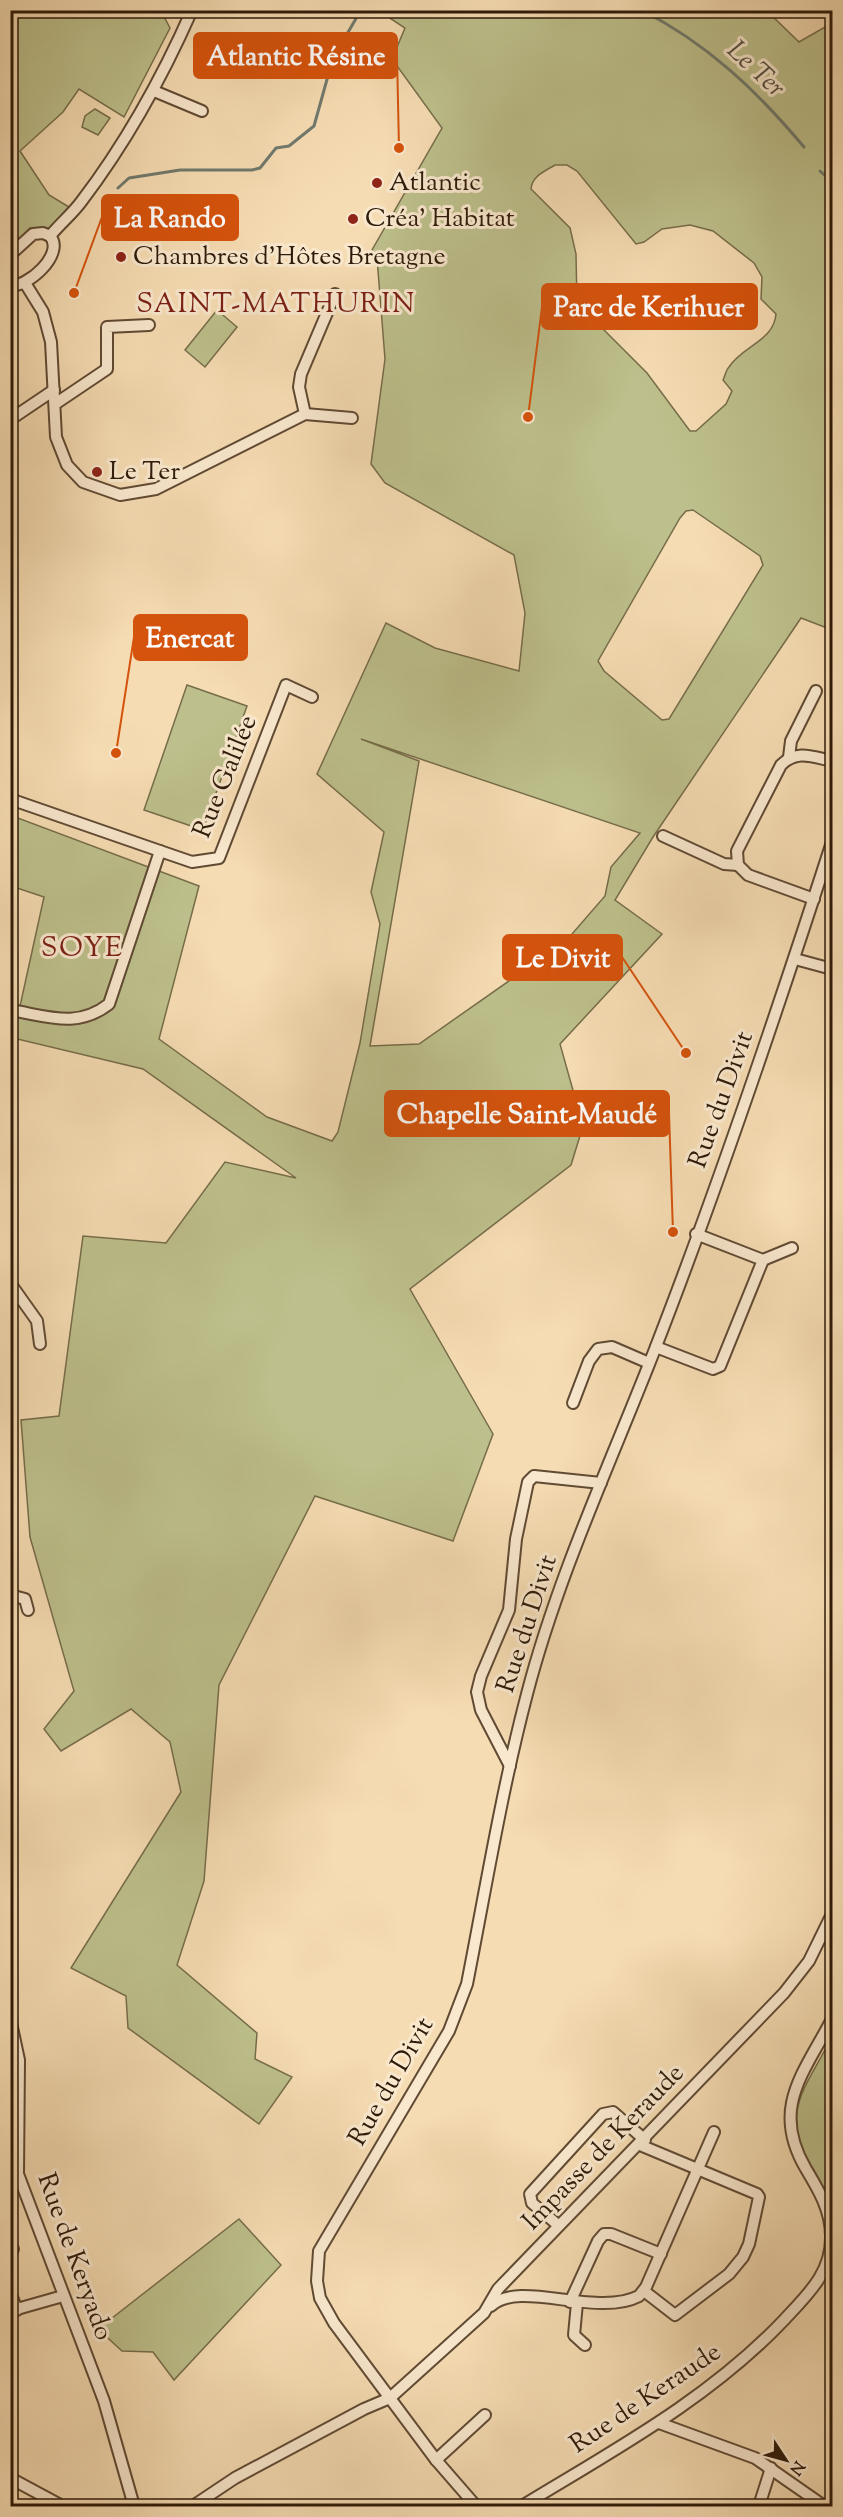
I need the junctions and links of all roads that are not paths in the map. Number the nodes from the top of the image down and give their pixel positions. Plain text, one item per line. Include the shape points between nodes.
1 (189, 12) edge
2 (154, 92) junction
3 (201, 111) dead end
4 (50, 236) junction
5 (10, 255) edge
6 (25, 283) junction
7 (10, 285) edge
8 (334, 294) dead end
9 (149, 325) dead end
10 (54, 390) junction
11 (55, 404) junction
12 (305, 414) junction
13 (352, 418) dead end
14 (11, 419) edge
15 (816, 691) dead end
16 (312, 698) dead end
17 (789, 757) junction
18 (832, 761) edge
19 (10, 799) edge
20 (663, 836) dead end
21 (832, 842) edge
22 (160, 851) junction
23 (738, 865) junction
24 (814, 898) junction
25 (795, 959) junction
26 (832, 969) edge
27 (10, 1010) edge
28 (696, 1234) junction
29 (792, 1248) dead end
30 (763, 1260) junction
31 (10, 1282) edge
32 (39, 1344) dead end
33 (656, 1347) junction
34 (649, 1363) junction
35 (573, 1403) dead end
36 (601, 1483) junction
37 (10, 1595) edge
38 (28, 1610) dead end
39 (510, 1766) junction
40 (832, 1914) edge
41 (10, 2018) edge
42 (832, 2019) edge
43 (714, 2132) dead end
44 (643, 2142) junction
45 (699, 2169) junction
46 (558, 2225) junction
47 (661, 2254) junction
48 (644, 2291) junction
49 (10, 2292) edge
50 (63, 2296) junction
51 (574, 2302) junction
52 (14, 2311) edge
53 (484, 2313) junction
54 (585, 2345) dead end
55 (390, 2398) junction
56 (485, 2415) dead end
57 (659, 2423) junction
58 (436, 2460) junction
59 (771, 2468) junction
60 (10, 2478) edge
61 (62, 2506) edge
62 (134, 2506) edge
63 (193, 2506) edge
64 (476, 2506) edge
65 (522, 2506) edge
66 (759, 2506) edge
67 (824, 2506) edge

1 - 2 street
2 - 3 street
2 - 4 street via 80,203
4 - 5 street via 33,234
4 - 6 street via 55,244 54,255
6 - 7 street
6 - 10 street via 43,312 51,342
8 - 12 street via 302,374 299,387
9 - 11 street via 107,327 107,369
10 - 11 street
10 - 14 street
11 - 12 street via 56,437 67,465 83,482 120,495 156,489
12 - 13 street
15 - 17 street via 791,741
16 - 22 street, Rue Galilée via 286,685 219,858 192,862
17 - 18 street via 802,754
17 - 23 street via 781,765 737,851
19 - 22 street, Rue Galilée
20 - 23 street via 724,864
21 - 24 street, Rue du Divit
22 - 27 street, Rue Galilée via 109,1004 78,1021
23 - 24 street via 748,874
24 - 25 street, Rue du Divit
25 - 26 street
25 - 28 street, Rue du Divit via 754,1082
28 - 30 street
28 - 33 street, Rue du Divit
29 - 30 street
30 - 33 street via 720,1366 710,1368
31 - 32 street via 37,1321
33 - 34 street, Rue du Divit
34 - 35 street via 612,1347 598,1348
34 - 36 street, Rue du Divit
36 - 39 street, Rue du Divit via 543,1642
36 - 39 street via 534,1476 528,1482 516,1539 509,1610 477,1692 481,1710
37 - 38 street via 25,1599
39 - 55 street, Rue du Divit via 467,1983 458,2008 319,2251 316,2271 320,2298 350,2348
40 - 44 street, Impasse de Keraude via 809,1961 784,1992
41 - 50 street, Rue de Keryado via 19,2060 18,2174
42 - 57 street, Rue de Keraude via 795,2091 789,2126 794,2149 822,2195 829,2219 829,2256 821,2277 724,2378
43 - 45 street
44 - 45 street
44 - 46 street, Impasse de Keraude
44 - 46 street via 613,2112 603,2114 530,2194 532,2203
45 - 47 street
45 - 48 street via 758,2194 758,2210 747,2251 729,2274 678,2314 670,2313
46 - 53 street, Impasse de Keraude via 498,2289
47 - 48 street
47 - 51 street via 604,2234
48 - 51 street via 631,2299
49 - 52 street
50 - 52 street
50 - 62 street, Rue de Keryado via 104,2401
51 - 53 street via 511,2296 496,2301
51 - 54 street via 574,2335
53 - 55 street, Impasse de Keraude
55 - 58 street, Rue du Divit
55 - 63 street, Impasse de Keraude via 235,2478
56 - 58 street
57 - 59 street via 755,2458
57 - 65 street, Rue de Keraude
58 - 64 street, Rue du Divit
59 - 66 street
59 - 67 street
60 - 61 street

